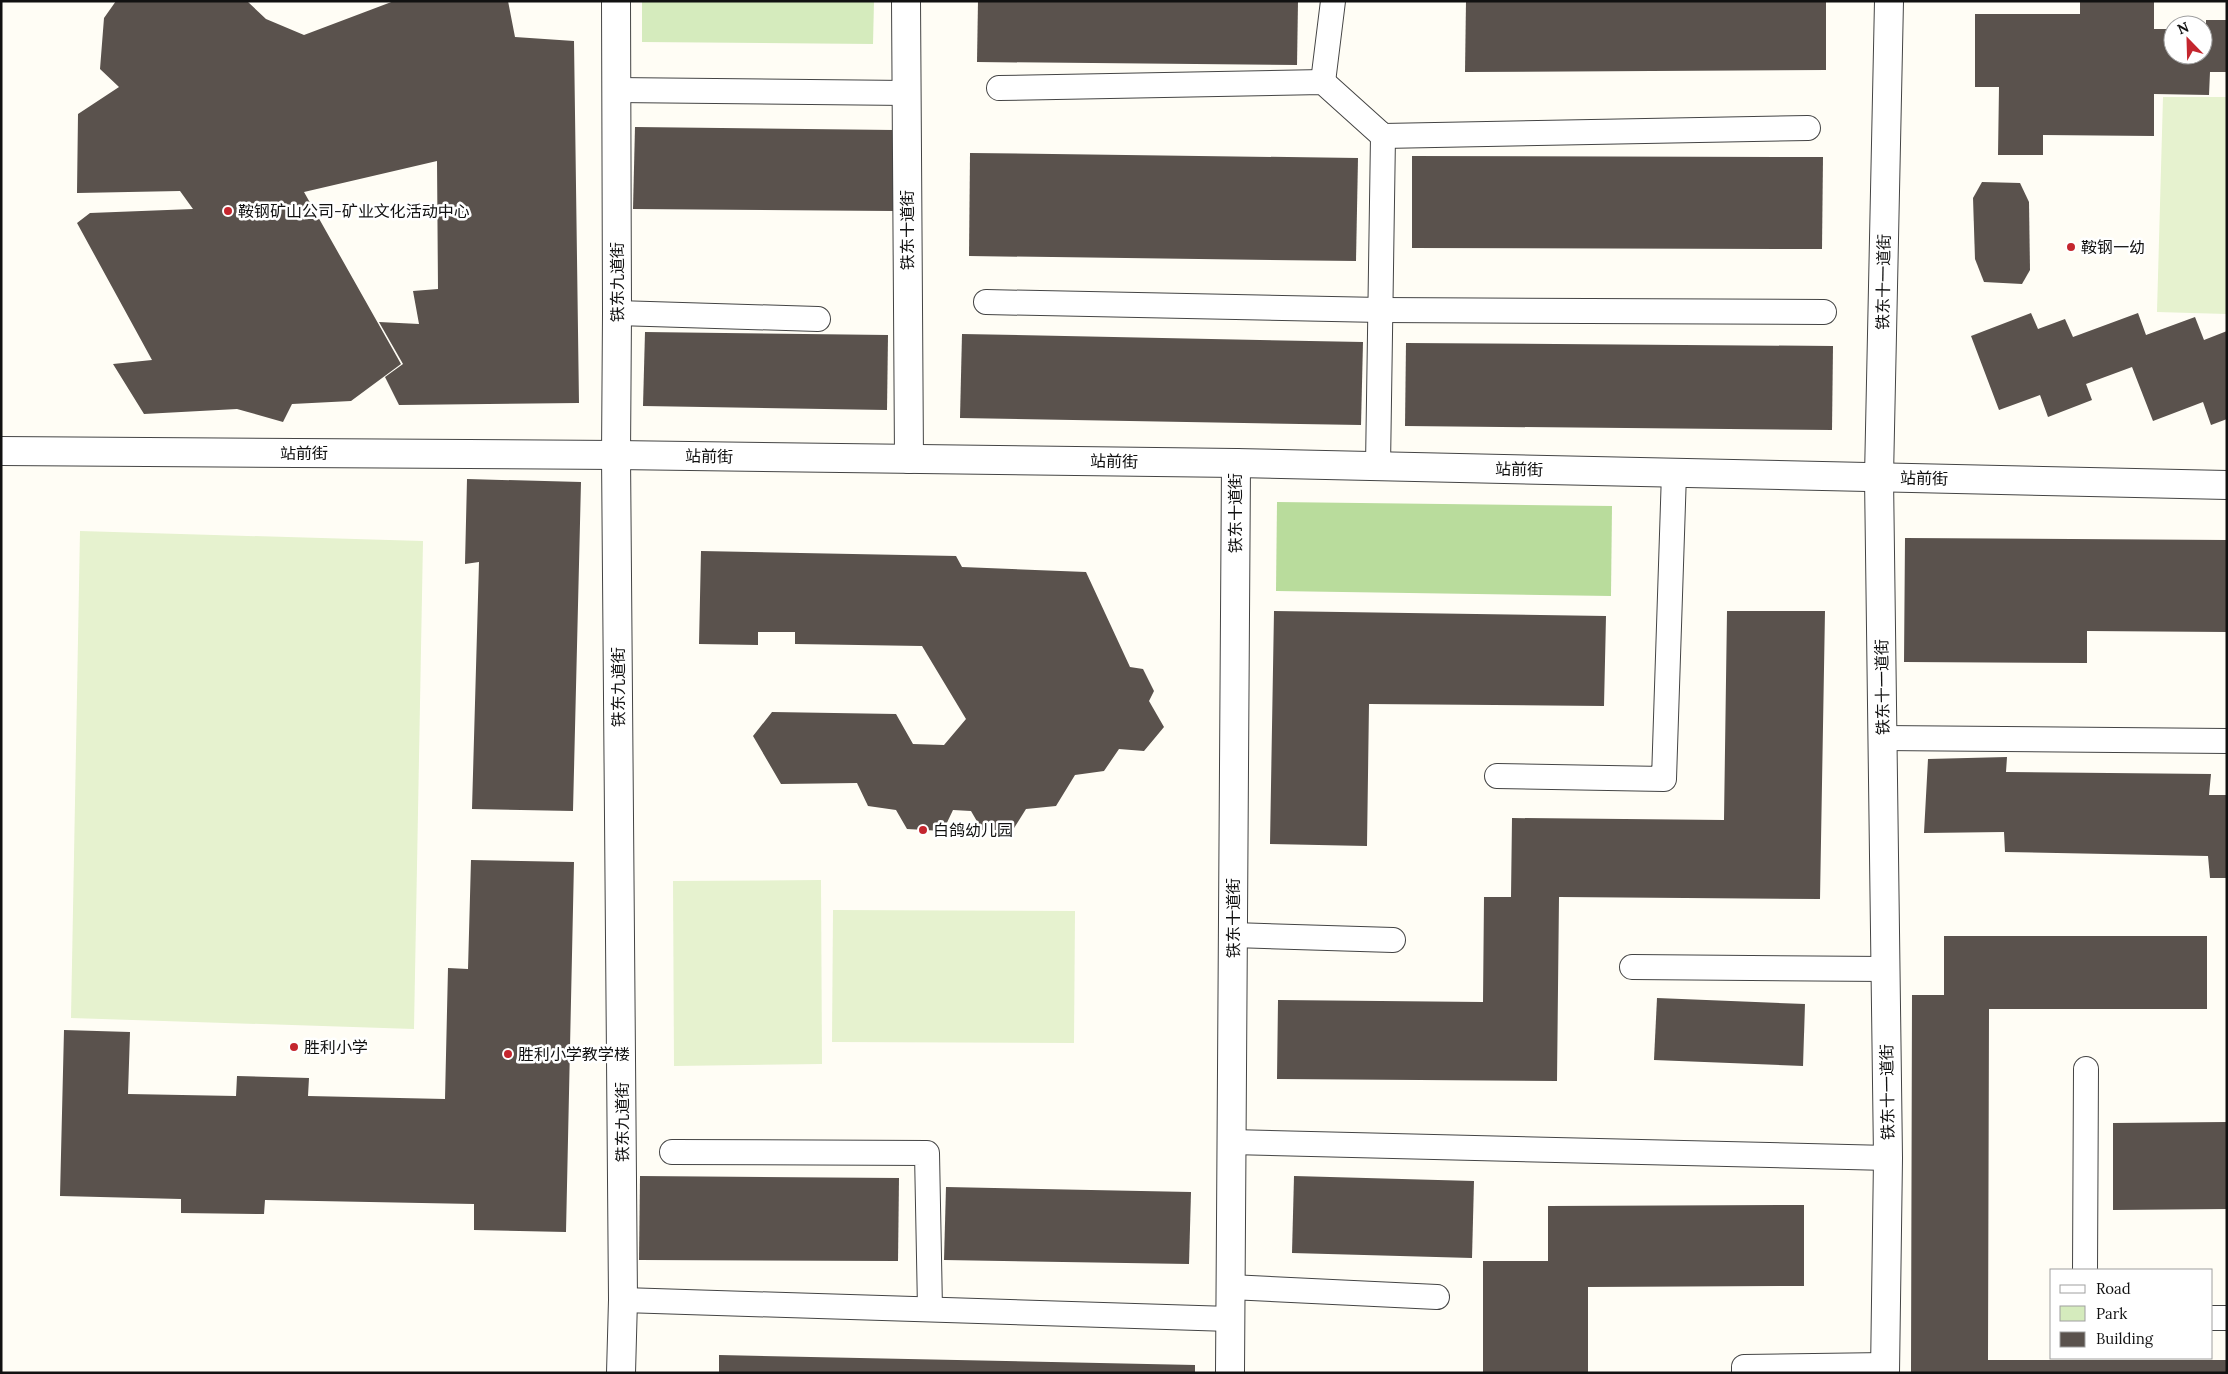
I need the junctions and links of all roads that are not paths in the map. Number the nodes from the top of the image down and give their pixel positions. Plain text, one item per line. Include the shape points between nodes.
1 (616, 1) edge
2 (906, 1) edge
3 (1333, 1) edge
4 (1889, 1) edge
5 (1324, 82) junction
6 (999, 88) dead end
7 (616, 90) junction
8 (907, 93) junction
9 (1808, 128) dead end
10 (1383, 136) junction
11 (986, 302) dead end
12 (1381, 310) junction
13 (618, 312) junction
14 (1824, 312) dead end
15 (818, 319) dead end
16 (1, 451) edge
17 (616, 455) junction
18 (908, 458) junction
19 (1236, 463) junction
20 (1378, 466) junction
21 (1674, 473) junction
22 (1879, 477) junction
23 (2227, 485) edge
24 (1882, 738) junction
25 (2227, 741) edge
26 (1497, 776) dead end
27 (1233, 935) junction
28 (1393, 940) dead end
29 (1632, 967) dead end
30 (1886, 969) junction
31 (2086, 1069) dead end
32 (1231, 1142) junction
33 (672, 1152) dead end
34 (1888, 1158) junction
35 (2085, 1269) edge
36 (1230, 1286) junction
37 (1437, 1297) dead end
38 (623, 1300) junction
39 (930, 1309) junction
40 (2213, 1318) edge
41 (2227, 1318) edge
42 (1230, 1319) junction
43 (1885, 1369) edge
44 (620, 1373) edge
45 (1230, 1373) edge
46 (1744, 1373) edge

1 - 7 street, 铁东九道街
2 - 8 street, 铁东十道街
3 - 5 lane
4 - 22 street, 铁东十一道街
5 - 6 lane
5 - 10 lane
7 - 8 lane
7 - 13 street, 铁东九道街
8 - 18 street, 铁东十道街
9 - 10 lane
10 - 12 lane
11 - 12 lane
12 - 14 lane
12 - 20 lane
13 - 15 lane
13 - 17 street, 铁东九道街
16 - 17 street, 站前街
17 - 18 street, 站前街
17 - 38 street, 铁东九道街
18 - 19 street, 站前街
19 - 20 street, 站前街
19 - 27 street, 铁东十道街
20 - 21 street, 站前街
21 - 22 street, 站前街
21 - 26 lane via 1664,779
22 - 23 street, 站前街
22 - 24 street, 铁东十一道街
24 - 25 lane
24 - 30 street, 铁东十一道街
27 - 28 lane
27 - 32 street, 铁东十道街
29 - 30 lane
30 - 34 street, 铁东十一道街
31 - 35 lane
32 - 34 lane
32 - 36 street, 铁东十道街
33 - 39 lane via 927,1153
34 - 43 street, 铁东十一道街
36 - 37 lane
36 - 42 street, 铁东十道街
38 - 39 lane
38 - 44 street, 铁东九道街
39 - 42 lane
40 - 41 lane
42 - 45 street, 铁东十道街
43 - 46 lane via 1744,1367

